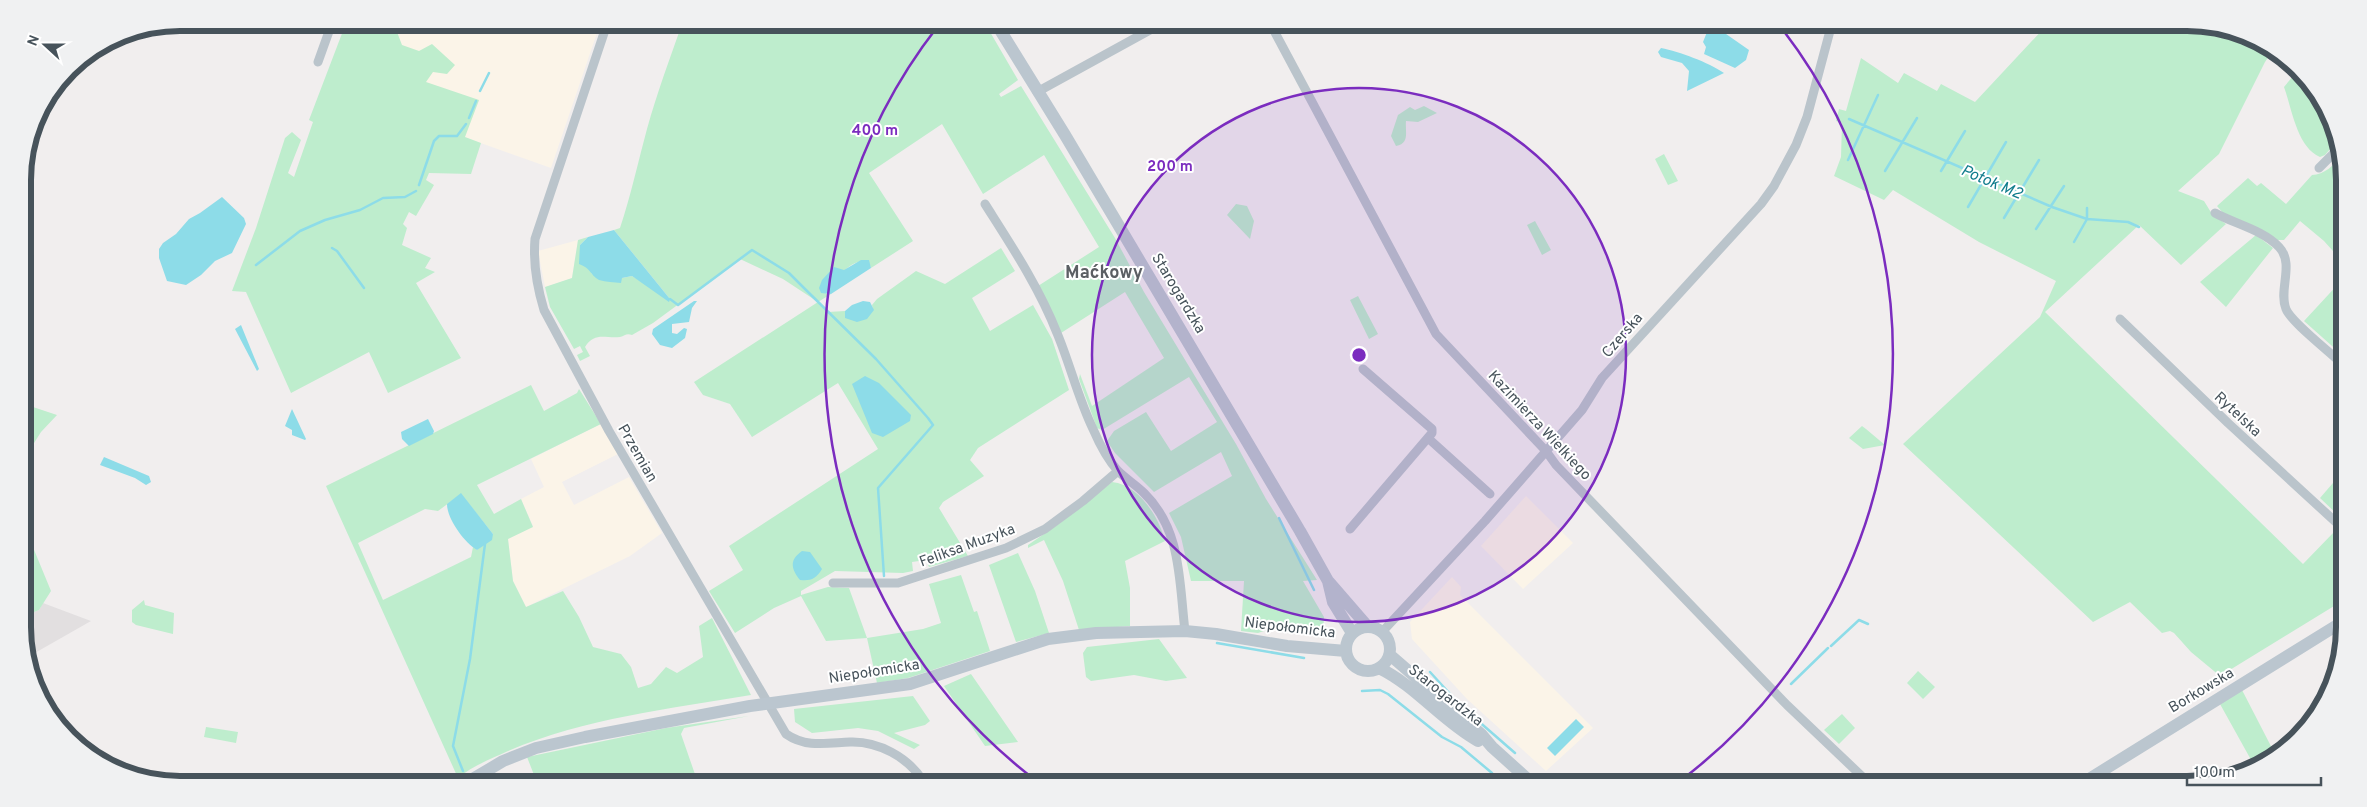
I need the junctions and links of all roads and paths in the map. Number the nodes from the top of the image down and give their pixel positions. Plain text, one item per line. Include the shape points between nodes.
1 (1275, 31) edge
2 (1830, 31) edge
3 (329, 32) edge
4 (604, 32) edge
5 (1001, 32) edge
6 (1147, 32) edge
7 (318, 62) dead end
8 (1037, 92) junction
9 (2333, 154) edge
10 (2319, 168) dead end
11 (985, 204) dead end
12 (2215, 213) dead end
13 (2120, 319) dead end
14 (2336, 358) edge
15 (1363, 369) dead end
16 (1429, 439) junction
17 (1546, 451) junction
18 (1118, 471) junction
19 (1490, 489) dead end
20 (2336, 522) edge
21 (1350, 529) dead end
22 (1328, 581) junction
23 (833, 583) dead end
24 (2336, 626) edge
25 (1368, 627) junction
26 (1184, 631) junction
27 (1382, 632) junction
28 (1352, 633) junction
29 (1346, 650) junction
30 (1390, 656) junction
31 (1379, 668) junction
32 (767, 703) junction
33 (1492, 747) junction
34 (1524, 775) edge
35 (1861, 775) edge
36 (2095, 775) edge
37 (478, 776) edge
38 (918, 776) edge

1 - 17 street, Kazimierza Wielkiego via 1436,334
2 - 17 street, Czerska via 1807,117 1774,186 1602,378 1582,410
3 - 7 street
4 - 32 street, Przemian via 535,239 538,288 544,310 567,355
5 - 8 main road, Starogardzka
6 - 8 street
8 - 22 main road, Starogardzka via 1195,352
9 - 10 street
11 - 18 street via 1019,256 1057,331 1092,427
12 - 14 street via 2261,234 2279,247 2286,268 2282,300 2287,312
13 - 20 street, Rytelska
15 - 16 street via 1374,373 1432,430
16 - 19 street
16 - 21 street
17 - 27 street, Czerska
17 - 35 street, Kazimierza Wielkiego via 1750,668
18 - 23 street, Feliksa Muzyka via 1045,529 1006,548 898,583
18 - 26 street via 1145,493 1175,544
22 - 25 main road, Starogardzka
22 - 28 main road, Starogardzka via 1333,602
24 - 36 main road, Borkowska
25 - 27 main road
25 - 28 main road
26 - 29 main road, Niepołomicka via 1287,646
26 - 32 main road, Niepołomicka via 1096,633 1048,639 910,684
27 - 30 main road via 1390,642
28 - 29 main road
29 - 31 main road via 1348,658 1358,669
30 - 31 main road
30 - 33 main road, Starogardzka
31 - 33 main road, Starogardzka via 1393,675 1475,739
32 - 37 main road, Niepołomicka via 536,748 503,761
32 - 38 street, Przemian via 786,734 796,741 878,746 903,760
33 - 34 main road, Starogardzka

